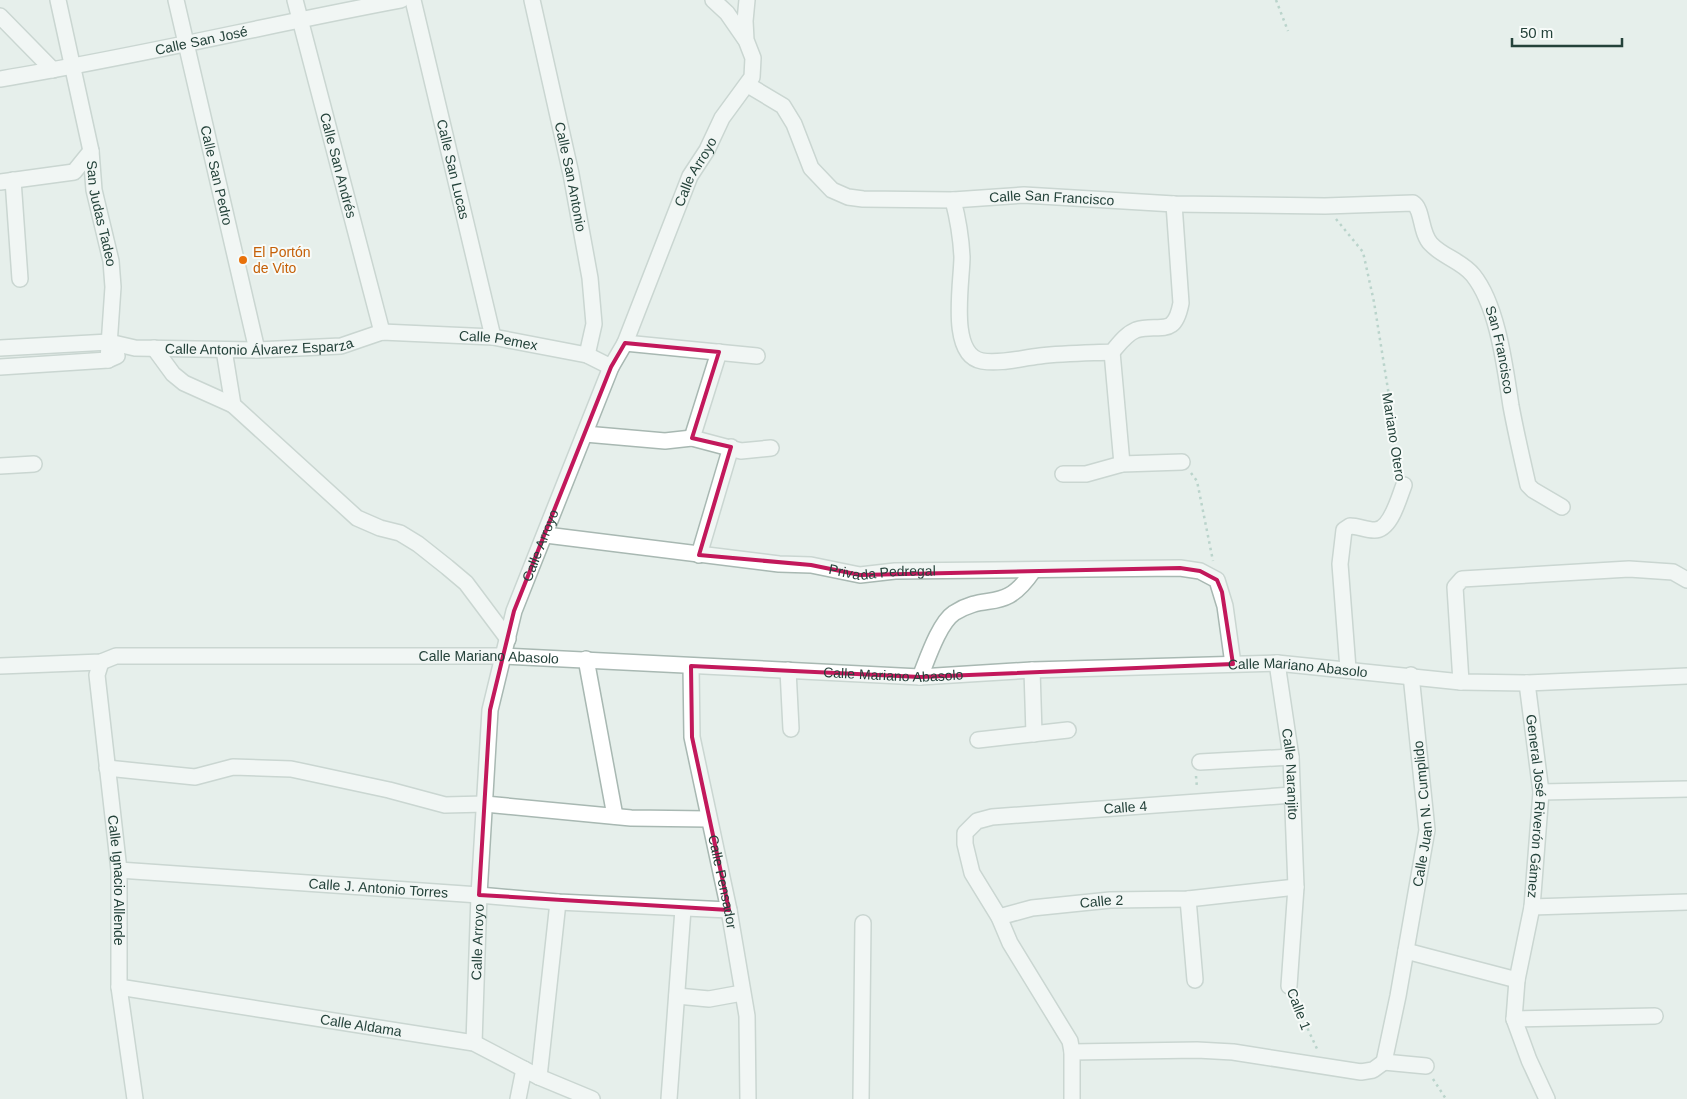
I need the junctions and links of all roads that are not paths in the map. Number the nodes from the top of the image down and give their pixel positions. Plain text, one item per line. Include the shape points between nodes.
1 (58, 0) edge
2 (176, 0) edge
3 (295, 0) edge
4 (401, 0) edge
5 (413, 0) edge
6 (532, 0) edge
7 (713, 0) edge
8 (747, 0) edge
9 (0, 16) edge
10 (299, 19) junction
11 (746, 40) junction
12 (186, 44) junction
13 (72, 67) junction
14 (53, 70) junction
15 (0, 79) edge
16 (748, 85) junction
17 (91, 152) junction
18 (74, 172) junction
19 (6, 181) edge
20 (94, 190) junction
21 (953, 200) junction
22 (1413, 203) joint
23 (1174, 204) junction
24 (20, 279) dead end
25 (382, 332) junction
26 (493, 338) junction
27 (109, 342) junction
28 (624, 344) junction
29 (0, 348) edge
30 (135, 348) junction
31 (154, 348) junction
32 (224, 350) junction
33 (257, 350) junction
34 (719, 352) junction
35 (1112, 352) junction
36 (588, 355) junction
37 (757, 356) dead end
38 (108, 360) junction
39 (0, 367) edge
40 (611, 367) junction
41 (233, 405) junction
42 (585, 434) junction
43 (692, 438) junction
44 (731, 447) junction
45 (771, 448) dead end
46 (1182, 462) road end
47 (34, 464) dead end
48 (1122, 464) junction
49 (0, 466) edge
50 (1064, 474) dead end
51 (1404, 485) road end
52 (1562, 507) dead end
53 (546, 535) junction
54 (699, 555) junction
55 (1033, 571) junction
56 (1687, 580) edge
57 (508, 639) junction
58 (505, 656) junction
59 (586, 659) junction
60 (101, 662) junction
61 (1277, 663) junction
62 (1233, 664) junction
63 (0, 666) edge
64 (691, 666) junction
65 (1348, 669) junction
66 (788, 670) junction
67 (1032, 670) junction
68 (1411, 675) junction
69 (1687, 676) edge
70 (920, 677) junction
71 (1461, 682) junction
72 (1527, 683) junction
73 (791, 729) dead end
74 (1068, 730) dead end
75 (1034, 734) junction
76 (978, 740) dead end
77 (1291, 758) junction
78 (1200, 762) road end
79 (107, 768) junction
80 (1687, 789) edge
81 (1541, 792) junction
82 (1292, 795) junction
83 (485, 804) junction
84 (615, 816) junction
85 (708, 818) junction
86 (119, 870) junction
87 (1296, 887) junction
88 (480, 895) junction
89 (1188, 899) junction
90 (558, 902) junction
91 (1687, 902) edge
92 (1532, 907) junction
93 (683, 910) junction
94 (729, 910) junction
95 (999, 917) junction
96 (863, 923) dead end
97 (1406, 951) junction
98 (1196, 980) dead end
99 (1517, 980) junction
100 (1289, 986) road end
101 (119, 987) junction
102 (742, 993) junction
103 (677, 996) junction
104 (1655, 1016) dead end
105 (1514, 1018) junction
106 (474, 1043) junction
107 (1072, 1052) junction
108 (1384, 1062) junction
109 (1426, 1066) road end
110 (524, 1069) junction
111 (539, 1077) junction
112 (135, 1099) edge
113 (518, 1099) edge
114 (592, 1099) edge
115 (670, 1099) edge
116 (748, 1099) edge
117 (861, 1099) edge
118 (1072, 1099) edge
119 (1547, 1099) edge

1 - 13 street, San Judas Tadeo
2 - 12 street, Calle San Pedro
3 - 10 street, Calle San Andrés
4 - 10 street, Calle San José
5 - 26 street, Calle San Lucas
6 - 36 street, Calle San Antonio via 571,174 590,278 594,324
7 - 11 street via 727,13
8 - 11 street
9 - 14 street
10 - 12 street, Calle San José
10 - 25 street, Calle San Andrés
11 - 16 street via 754,69
12 - 13 street, Calle San José
12 - 33 street, Calle San Pedro
13 - 14 street, Calle San José
13 - 17 street, San Judas Tadeo
14 - 15 street, Calle San José
16 - 21 street, Calle San Francisco via 782,106 794,124 811,168 832,190 863,199
16 - 28 street, Calle Arroyo via 722,118 690,176
17 - 18 street
17 - 20 street, San Judas Tadeo
18 - 19 street
18 - 20 street
19 - 24 street
20 - 27 street, San Judas Tadeo via 114,287
21 - 23 street, Calle San Francisco via 1024,195
21 - 35 street via 962,255 959,324 967,353 982,361 996,361
22 - 23 street, Calle San Francisco via 1325,206
22 - 52 street, San Francisco via 1431,244 1474,276 1487,301 1497,330 1528,485
23 - 35 street via 1181,292 1179,314 1164,329 1134,331
25 - 26 street, Calle Pemex
25 - 33 street, Calle Antonio Álvarez Esparza via 341,346
26 - 36 street, Calle Pemex
27 - 29 street, Calle Antonio Álvarez Esparza
27 - 30 street, Calle Antonio Álvarez Esparza
27 - 38 street, San Judas Tadeo
28 - 34 street
28 - 40 street, Calle Arroyo
30 - 31 street, Calle Antonio Álvarez Esparza
30 - 38 street, Calle Antonio Álvarez Esparza
31 - 32 street, Calle Antonio Álvarez Esparza
31 - 41 street via 184,383
32 - 33 street, Calle Antonio Álvarez Esparza
32 - 41 street
34 - 37 street
34 - 43 street
35 - 48 street
36 - 40 street, Calle Pemex
38 - 39 street, Calle Antonio Álvarez Esparza
40 - 42 street, Calle Arroyo
41 - 57 street via 357,518 400,533 460,578
42 - 43 street via 665,441
42 - 53 street, Calle Arroyo
43 - 44 street
44 - 45 street via 741,450
44 - 54 street
46 - 48 street
47 - 49 street
48 - 50 street via 1086,474
51 - 65 street, Mariano Otero via 1388,522 1382,528 1350,526 1344,530 1340,564
53 - 54 street, Privada Pedregal
53 - 57 street, Calle Arroyo via 521,592
54 - 55 street, Privada Pedregal via 811,565 860,575 895,571
55 - 62 street, Privada Pedregal via 1180,568 1200,571 1217,580 1225,606
55 - 70 street via 1015,594 1005,600 965,608 949,618
56 - 71 street via 1673,572 1628,569 1469,577 1458,582 1455,593
57 - 58 street, Calle Arroyo
58 - 59 street, Calle Mariano Abasolo
58 - 60 street, Calle Mariano Abasolo via 116,656
58 - 83 street, Calle Arroyo via 490,710
59 - 64 street, Calle Mariano Abasolo
59 - 84 street
60 - 63 street, Calle Mariano Abasolo
60 - 79 street, Calle Ignacio Allende via 97,675
61 - 62 street, Calle Mariano Abasolo
61 - 65 street, Calle Mariano Abasolo
61 - 77 street, Calle Naranjito
62 - 67 street, Calle Mariano Abasolo
64 - 66 street, Calle Mariano Abasolo
64 - 85 street, Calle Pensador via 692,738
65 - 68 street, Calle Mariano Abasolo
66 - 70 street, Calle Mariano Abasolo
66 - 73 street
67 - 70 street, Calle Mariano Abasolo
67 - 75 street
68 - 71 street, Calle Mariano Abasolo
68 - 97 street, Calle Juan N. Cumplido via 1427,830
69 - 72 street, Calle Mariano Abasolo
71 - 72 street, Calle Mariano Abasolo
72 - 81 street, General José Riverón Gámez
74 - 75 street
75 - 76 street
77 - 78 street
77 - 82 street, Calle Naranjito
79 - 83 street via 195,777 233,767 291,769 445,805
79 - 86 street, Calle Ignacio Allende
80 - 81 street
81 - 92 street, General José Riverón Gámez
82 - 87 street, Calle Naranjito
82 - 95 street, Calle 4 via 992,817 977,821 965,833 967,858 972,873
83 - 84 street
83 - 88 street, Calle Arroyo
84 - 85 street
85 - 94 street, Calle Pensador
86 - 88 street, Calle J. Antonio Torres
86 - 101 street, Calle Ignacio Allende
87 - 89 street, Calle 2
87 - 100 street, Calle 1
88 - 90 street, Calle J. Antonio Torres
88 - 106 street, Calle Arroyo
89 - 95 street, Calle 2 via 1110,900 1032,908
89 - 98 street
90 - 93 street, Calle J. Antonio Torres
90 - 111 street
91 - 92 street
92 - 99 street, General José Riverón Gámez
93 - 94 street, Calle J. Antonio Torres
93 - 103 street
94 - 102 street, Calle Pensador
95 - 107 street via 1010,943 1065,1031
96 - 117 street
97 - 99 street
97 - 108 street, Calle Juan N. Cumplido
99 - 105 street, General José Riverón Gámez
101 - 106 street, Calle Aldama
101 - 112 street, Calle Ignacio Allende
102 - 103 street via 709,999
102 - 116 street, Calle Pensador via 748,1035
103 - 115 street
104 - 105 street
105 - 119 street, General José Riverón Gámez
106 - 110 street, Calle Aldama
107 - 108 street via 1233,1052 1367,1072
107 - 118 street
108 - 109 street
110 - 111 street, Calle Aldama
110 - 113 street
111 - 114 street, Calle Aldama

